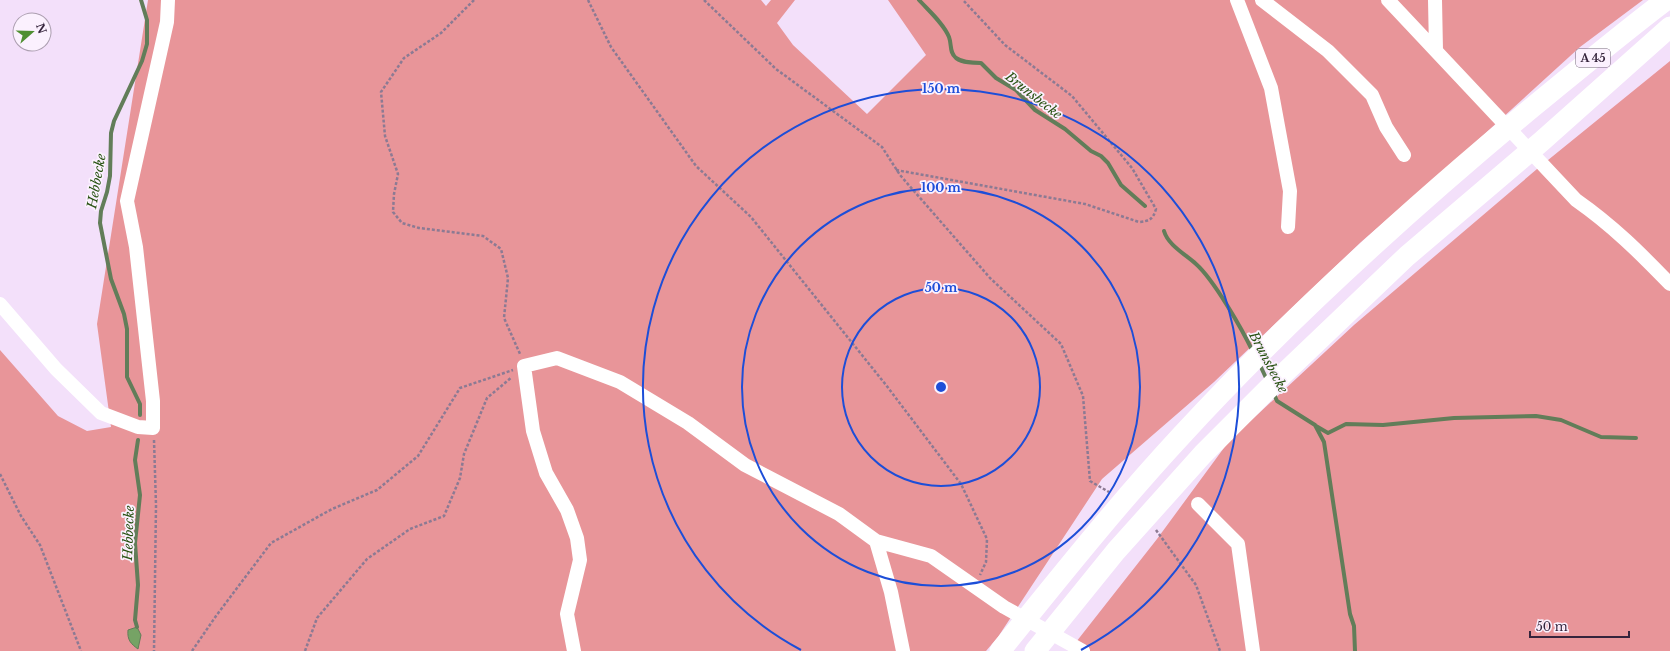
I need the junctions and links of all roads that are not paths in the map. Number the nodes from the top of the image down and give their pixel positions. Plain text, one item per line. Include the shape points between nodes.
1 (168, 0) edge
2 (1237, 0) edge
3 (1262, 0) edge
4 (1388, 0) edge
5 (1435, 0) edge
6 (1666, 0) edge
7 (1670, 27) edge
8 (1436, 50) junction
9 (1404, 155) dead end
10 (1288, 227) dead end
11 (1670, 284) edge
12 (0, 304) edge
13 (1198, 504) dead end
14 (876, 541) junction
15 (574, 651) edge
16 (903, 651) edge
17 (1000, 651) edge
18 (1035, 651) edge
19 (1083, 651) edge
20 (1253, 651) edge

1 - 12 street via 167,22 127,201 136,247 153,401 153,428 138,427 101,413 56,369
2 - 10 street via 1271,88 1290,191
3 - 9 street via 1328,51 1372,95 1386,127
4 - 8 street
5 - 8 street
6 - 17 highway, A 45 via 1521,117 1388,231 1319,296 1181,435
7 - 18 highway, A 45 via 1402,261 1340,319 1203,454 1116,551
8 - 11 street via 1576,200 1630,242
13 - 20 street via 1238,544
14 - 15 street via 838,514 745,465 688,423 620,382 557,358 524,366 533,431 546,473 567,510 577,538 580,560 567,614
14 - 16 street via 891,592
14 - 19 street via 931,556 1004,607

